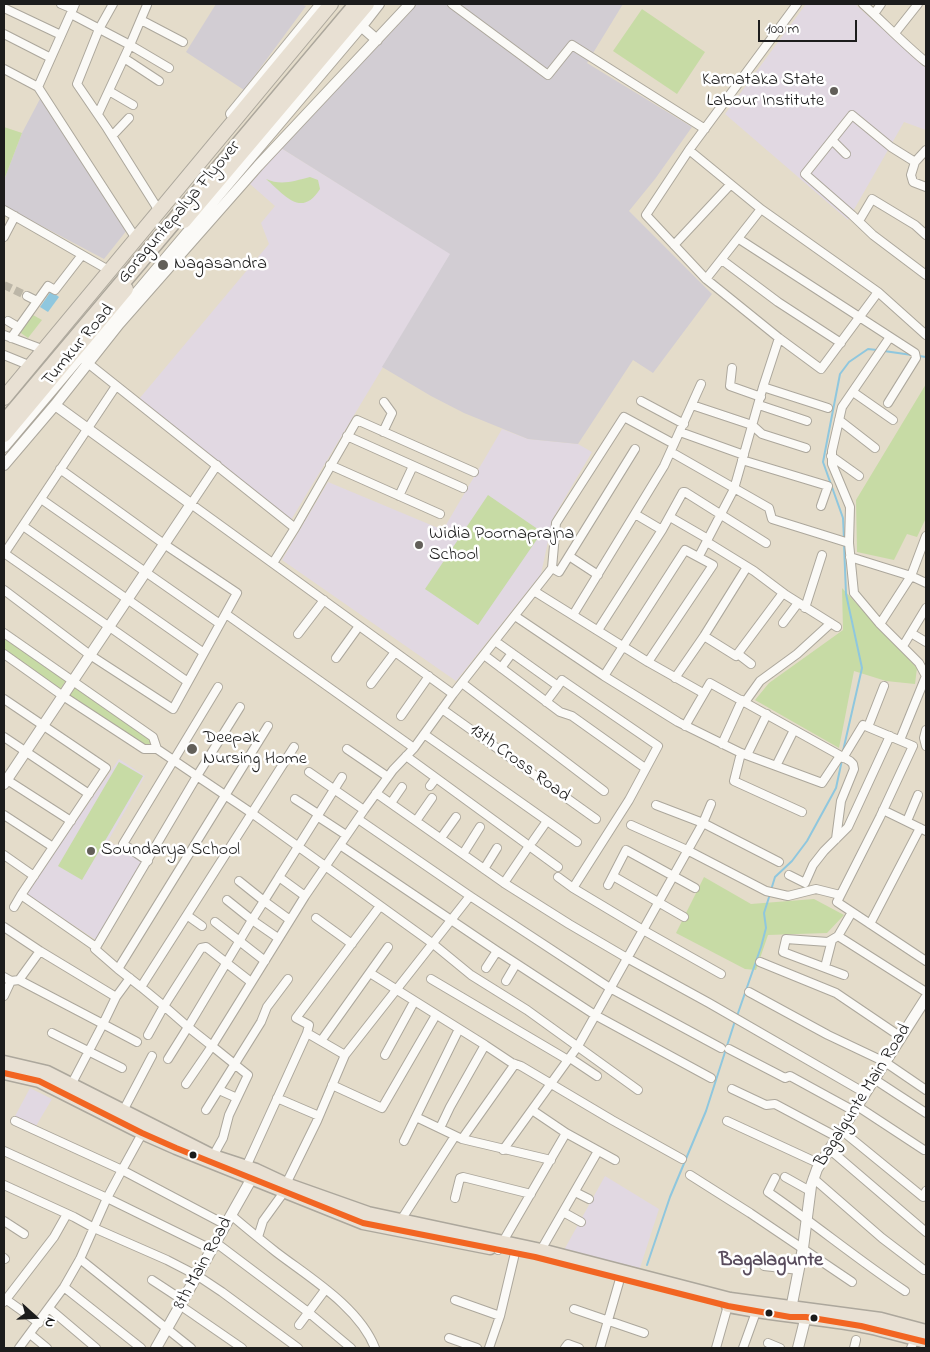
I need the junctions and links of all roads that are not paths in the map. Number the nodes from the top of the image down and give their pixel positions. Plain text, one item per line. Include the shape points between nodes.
1 (61, 4) edge
2 (113, 4) edge
3 (322, 4) edge
4 (346, 4) edge
5 (357, 4) edge
6 (367, 4) edge
7 (378, 4) edge
8 (410, 4) edge
9 (452, 4) edge
10 (797, 4) edge
11 (863, 4) edge
12 (881, 4) edge
13 (918, 4) edge
14 (147, 5) edge
15 (4, 8) edge
16 (73, 9) edge
17 (874, 14) junction
18 (141, 20) junction
19 (361, 26) junction
20 (99, 30) junction
21 (895, 33) junction
22 (4, 34) edge
23 (61, 35) junction
24 (377, 40) junction
25 (183, 42) dead end
26 (130, 45) junction
27 (51, 58) junction
28 (124, 58) junction
29 (926, 62) edge
30 (169, 68) dead end
31 (4, 70) edge
32 (159, 81) dead end
33 (38, 87) junction
34 (109, 91) junction
35 (133, 105) dead end
36 (98, 114) junction
37 (129, 118) dead end
38 (705, 128) junction
39 (112, 136) junction
40 (832, 140) junction
41 (689, 150) junction
42 (926, 150) edge
43 (846, 154) dead end
44 (916, 162) junction
45 (730, 185) junction
46 (926, 187) edge
47 (156, 206) junction
48 (760, 209) junction
49 (4, 210) edge
50 (15, 216) junction
51 (859, 221) junction
52 (133, 234) junction
53 (926, 235) edge
54 (4, 237) edge
55 (739, 238) junction
56 (674, 245) junction
57 (82, 255) junction
58 (722, 260) junction
59 (105, 268) junction
60 (926, 275) edge
61 (706, 279) junction
62 (878, 292) junction
63 (27, 296) tunnel mouth
64 (37, 301) junction
65 (860, 318) junction
66 (8, 321) dead end
67 (18, 327) junction
68 (926, 335) edge
69 (8, 337) edge
70 (890, 337) junction
71 (779, 338) junction
72 (842, 343) junction
73 (39, 348) junction
74 (4, 356) edge
75 (80, 357) junction
76 (26, 364) junction
77 (89, 364) junction
78 (732, 368) dead end
79 (701, 384) dead end
80 (116, 386) junction
81 (763, 387) junction
82 (4, 391) edge
83 (852, 392) junction
84 (4, 398) edge
85 (641, 401) dead end
86 (760, 401) junction
87 (384, 402) dead end
88 (888, 403) dead end
89 (55, 405) junction
90 (692, 405) junction
91 (828, 408) dead end
92 (4, 410) edge
93 (839, 420) junction
94 (893, 420) dead end
95 (807, 421) dead end
96 (4, 423) edge
97 (684, 424) junction
98 (752, 425) junction
99 (87, 429) junction
100 (383, 432) junction
101 (680, 432) junction
102 (4, 435) edge
103 (347, 436) junction
104 (674, 444) junction
105 (4, 446) edge
106 (806, 448) dead end
107 (875, 448) dead end
108 (635, 449) dead end
109 (670, 452) junction
110 (832, 456) junction
111 (743, 458) junction
112 (4, 465) edge
113 (217, 465) junction
114 (330, 465) junction
115 (413, 466) junction
116 (60, 469) junction
117 (474, 472) dead end
118 (859, 476) dead end
119 (463, 488) dead end
120 (734, 489) junction
121 (399, 496) junction
122 (40, 499) junction
123 (191, 504) junction
124 (821, 506) dead end
125 (440, 514) dead end
126 (635, 514) junction
127 (721, 515) junction
128 (670, 517) junction
129 (23, 526) junction
130 (294, 528) junction
131 (662, 530) junction
132 (926, 536) edge
133 (707, 541) junction
134 (766, 543) dead end
135 (849, 543) junction
136 (164, 544) junction
137 (4, 553) edge
138 (822, 555) dead end
139 (570, 556) junction
140 (699, 556) junction
141 (850, 557) junction
142 (273, 563) junction
143 (747, 566) junction
144 (552, 568) junction
145 (146, 571) junction
146 (598, 575) junction
147 (910, 576) junction
148 (926, 583) edge
149 (4, 590) edge
150 (534, 591) junction
151 (783, 593) junction
152 (128, 599) junction
153 (324, 600) junction
154 (798, 603) junction
155 (805, 608) junction
156 (926, 608) edge
157 (226, 614) junction
158 (573, 615) junction
159 (516, 616) junction
160 (784, 623) dead end
161 (220, 624) junction
162 (880, 624) junction
163 (110, 626) junction
164 (359, 626) junction
165 (598, 630) junction
166 (4, 633) edge
167 (911, 633) junction
168 (298, 634) dead end
169 (704, 636) junction
170 (495, 641) junction
171 (926, 642) edge
172 (623, 646) junction
173 (903, 646) junction
174 (396, 652) junction
175 (204, 653) junction
176 (512, 653) junction
177 (4, 654) edge
178 (738, 654) junction
179 (90, 655) junction
180 (484, 656) junction
181 (336, 658) dead end
182 (648, 662) junction
183 (751, 664) dead end
184 (501, 668) junction
185 (430, 676) junction
186 (604, 676) junction
187 (926, 676) edge
188 (675, 678) junction
189 (73, 681) junction
190 (188, 682) junction
191 (462, 683) junction
192 (371, 684) dead end
193 (558, 686) junction
194 (884, 686) dead end
195 (218, 687) dead end
196 (703, 693) junction
197 (453, 694) junction
198 (63, 696) junction
199 (4, 699) edge
200 (744, 701) junction
201 (546, 702) junction
202 (240, 707) dead end
203 (442, 709) junction
204 (766, 714) junction
205 (401, 716) dead end
206 (43, 726) junction
207 (268, 726) dead end
208 (685, 726) junction
209 (868, 727) junction
210 (794, 730) junction
211 (926, 730) edge
212 (424, 734) junction
213 (890, 736) junction
214 (4, 737) edge
215 (900, 740) junction
216 (722, 744) junction
217 (914, 746) junction
218 (926, 746) edge
219 (294, 747) dead end
220 (414, 748) junction
221 (347, 749) dead end
222 (157, 750) junction
223 (26, 752) junction
224 (744, 754) junction
225 (406, 756) junction
226 (841, 757) junction
227 (174, 760) junction
228 (776, 766) junction
229 (645, 768) junction
230 (309, 772) dead end
231 (197, 776) junction
232 (342, 776) dead end
233 (388, 778) junction
234 (436, 778) junction
235 (5, 781) edge
236 (430, 786) dead end
237 (402, 787) dead end
238 (334, 789) junction
239 (604, 791) dead end
240 (376, 793) junction
241 (89, 794) junction
242 (224, 795) junction
243 (918, 795) dead end
244 (432, 798) dead end
245 (295, 799) dead end
246 (391, 803) junction
247 (711, 804) dead end
248 (656, 805) dead end
249 (364, 810) junction
250 (883, 810) junction
251 (802, 812) dead end
252 (253, 814) junction
253 (4, 815) edge
254 (318, 815) junction
255 (456, 816) dead end
256 (358, 819) junction
257 (596, 820) dead end
258 (70, 821) junction
259 (416, 821) junction
260 (547, 821) junction
261 (907, 821) junction
262 (703, 823) junction
263 (631, 825) dead end
264 (480, 827) dead end
265 (923, 829) edge
266 (346, 835) junction
267 (441, 838) junction
268 (836, 839) junction
269 (577, 842) dead end
270 (531, 844) junction
271 (340, 845) junction
272 (299, 846) junction
273 (53, 847) junction
274 (497, 848) dead end
275 (687, 850) junction
276 (463, 854) junction
277 (4, 856) edge
278 (148, 861) junction
279 (779, 862) dead end
280 (326, 866) junction
281 (558, 867) dead end
282 (484, 869) junction
283 (788, 875) dead end
284 (34, 876) junction
285 (613, 876) junction
286 (673, 876) junction
287 (279, 877) junction
288 (558, 877) dead end
289 (239, 881) dead end
290 (504, 882) junction
291 (608, 885) dead end
292 (573, 888) junction
293 (695, 888) dead end
294 (21, 895) junction
295 (840, 895) junction
296 (305, 896) junction
297 (470, 896) junction
298 (227, 900) dead end
299 (264, 901) junction
300 (658, 902) junction
301 (380, 906) junction
302 (14, 907) dead end
303 (852, 912) junction
304 (188, 916) junction
305 (684, 917) dead end
306 (316, 918) dead end
307 (252, 920) junction
308 (290, 920) junction
309 (451, 920) junction
310 (215, 922) dead end
311 (870, 924) junction
312 (202, 926) dead end
313 (4, 927) edge
314 (643, 930) junction
315 (278, 938) junction
316 (835, 938) junction
317 (240, 941) junction
318 (432, 943) junction
319 (352, 944) junction
320 (96, 947) junction
321 (388, 948) dead end
322 (40, 951) junction
323 (497, 951) junction
324 (627, 958) junction
325 (926, 960) edge
326 (265, 961) junction
327 (760, 962) dead end
328 (226, 963) junction
329 (516, 964) junction
330 (825, 967) junction
331 (486, 968) dead end
332 (118, 969) junction
333 (370, 973) junction
334 (721, 974) dead end
335 (844, 974) dead end
336 (130, 978) junction
337 (7, 979) edge
338 (288, 979) dead end
339 (431, 979) dead end
340 (19, 980) junction
341 (506, 981) dead end
342 (252, 982) junction
343 (141, 987) junction
344 (610, 988) junction
345 (395, 990) junction
346 (750, 992) dead end
347 (926, 992) edge
348 (4, 996) edge
349 (116, 997) junction
350 (926, 998) edge
351 (414, 1002) junction
352 (164, 1006) junction
353 (595, 1015) junction
354 (436, 1016) junction
355 (103, 1024) junction
356 (188, 1027) junction
357 (459, 1029) junction
358 (52, 1032) dead end
359 (308, 1033) junction
360 (148, 1035) dead end
361 (901, 1037) junction
362 (321, 1041) junction
363 (137, 1042) dead end
364 (485, 1045) junction
365 (212, 1046) junction
366 (578, 1046) junction
367 (88, 1051) junction
368 (345, 1055) junction
369 (385, 1055) dead end
370 (152, 1056) dead end
371 (168, 1058) dead end
372 (569, 1059) junction
373 (4, 1062) edge
374 (885, 1062) junction
375 (515, 1064) junction
376 (236, 1065) junction
377 (122, 1068) dead end
378 (4, 1072) edge
379 (597, 1076) dead end
380 (711, 1078) dead end
381 (874, 1079) junction
382 (186, 1084) dead end
383 (550, 1084) junction
384 (332, 1085) junction
385 (69, 1089) junction
386 (732, 1089) dead end
387 (220, 1090) junction
388 (638, 1090) dead end
389 (926, 1090) edge
390 (865, 1092) junction
391 (237, 1098) junction
392 (277, 1098) junction
393 (855, 1108) junction
394 (122, 1110) junction
395 (206, 1110) dead end
396 (532, 1110) junction
397 (926, 1113) edge
398 (319, 1116) junction
399 (416, 1117) junction
400 (727, 1120) dead end
401 (15, 1121) dead end
402 (440, 1128) junction
403 (145, 1129) junction
404 (566, 1133) junction
405 (839, 1134) junction
406 (458, 1138) junction
407 (404, 1141) dead end
408 (829, 1149) junction
409 (4, 1150) edge
410 (503, 1150) junction
411 (924, 1150) dead end
412 (598, 1152) junction
413 (213, 1156) junction
414 (682, 1159) dead end
415 (551, 1160) junction
416 (615, 1160) dead end
417 (820, 1164) junction
418 (122, 1170) junction
419 (249, 1172) junction
420 (690, 1175) dead end
421 (785, 1176) dead end
422 (775, 1178) dead end
423 (813, 1178) junction
424 (4, 1185) edge
425 (285, 1188) junction
426 (810, 1191) junction
427 (575, 1192) junction
428 (531, 1194) junction
429 (925, 1196) edge
430 (107, 1198) junction
431 (456, 1198) dead end
432 (590, 1199) dead end
433 (563, 1212) junction
434 (67, 1214) junction
435 (231, 1216) junction
436 (806, 1218) junction
437 (401, 1220) junction
438 (4, 1221) edge
439 (581, 1222) dead end
440 (226, 1225) junction
441 (94, 1228) junction
442 (926, 1232) edge
443 (24, 1234) dead end
444 (258, 1237) junction
445 (213, 1246) junction
446 (500, 1246) junction
447 (803, 1248) junction
448 (541, 1250) junction
449 (515, 1253) junction
450 (80, 1259) junction
451 (764, 1266) dead end
452 (798, 1270) junction
453 (924, 1270) dead end
454 (621, 1275) junction
455 (198, 1276) junction
456 (152, 1280) dead end
457 (852, 1282) dead end
458 (64, 1287) junction
459 (325, 1290) junction
460 (904, 1291) dead end
461 (4, 1300) edge
462 (455, 1300) dead end
463 (729, 1302) junction
464 (182, 1303) junction
465 (50, 1309) junction
466 (574, 1309) dead end
467 (308, 1312) junction
468 (756, 1312) junction
469 (791, 1312) junction
470 (807, 1313) junction
471 (500, 1316) junction
472 (608, 1321) junction
473 (39, 1323) junction
474 (299, 1325) dead end
475 (167, 1331) junction
476 (644, 1333) dead end
477 (30, 1334) junction
478 (921, 1335) edge
479 (449, 1338) dead end
480 (856, 1340) dead end
481 (768, 1343) dead end
482 (19, 1348) edge
483 (47, 1348) edge
484 (96, 1348) edge
485 (141, 1348) edge
486 (156, 1348) edge
487 (190, 1348) edge
488 (242, 1348) edge
489 (298, 1348) edge
490 (351, 1348) edge
491 (375, 1348) edge
492 (477, 1348) edge
493 (489, 1348) edge
494 (565, 1348) edge
495 (579, 1348) edge
496 (600, 1348) edge
497 (716, 1348) edge
498 (743, 1348) edge
499 (780, 1348) edge
500 (798, 1348) edge
501 (854, 1348) edge

1 - 16 street
2 - 20 street
3 - 47 street
3 - 84 highway, Tumkur Road
4 - 92 highway, Goraguntepalya Flyover
5 - 96 highway, Goraguntepalya Flyover
6 - 102 highway, Tumkur Road
7 - 19 street
8 - 24 street
9 - 38 street via 548,75 572,45
10 - 38 street
11 - 17 street
12 - 17 street
13 - 21 street
14 - 18 street
15 - 23 street
16 - 20 street
16 - 23 street
17 - 21 street
18 - 25 street
18 - 26 street
19 - 24 street
19 - 75 street
20 - 26 street
20 - 36 street via 77,84
21 - 29 street
22 - 27 street
23 - 27 street
24 - 77 street via 258,166
26 - 28 street
26 - 30 street
27 - 33 street
28 - 32 street
28 - 34 street
31 - 33 street
33 - 52 street
34 - 35 street
34 - 36 street
36 - 39 street
37 - 39 street
38 - 41 street
39 - 47 street
40 - 43 street
40 - 44 street via 852,115 891,148
40 - 51 street via 805,174
41 - 45 street
41 - 56 street via 646,215
42 - 44 street
44 - 46 street via 911,175 913,182
45 - 48 street
45 - 56 street
47 - 52 street
48 - 55 street
48 - 62 street
49 - 50 street
50 - 54 street
50 - 57 street
51 - 53 street via 872,199
51 - 60 street
52 - 59 street
55 - 58 street
55 - 65 street
56 - 61 street
57 - 59 street
57 - 64 street via 55,290 48,286
58 - 61 street
58 - 72 street via 778,302
59 - 73 street
61 - 71 street
62 - 65 street
62 - 68 street
63 - 64 street
64 - 67 street
65 - 70 street
65 - 72 street
66 - 67 street
67 - 69 street
69 - 73 street
70 - 83 street
70 - 88 street via 916,355
71 - 72 street via 822,370
71 - 81 street
73 - 76 street
74 - 76 street
75 - 77 street
75 - 105 street
76 - 82 street
77 - 80 street
77 - 89 street
78 - 86 street via 730,386
79 - 90 street
80 - 99 street
80 - 113 street
81 - 86 street
81 - 91 street
83 - 93 street
83 - 94 street
85 - 97 street
86 - 95 street
86 - 98 street
87 - 100 street via 392,413
89 - 99 street
89 - 112 street
90 - 97 street
90 - 98 street
93 - 107 street
93 - 110 street
97 - 101 street
98 - 106 street via 762,434
98 - 111 street
99 - 116 street
99 - 123 street
100 - 103 street via 357,420
100 - 117 street
101 - 104 street
101 - 111 street
103 - 114 street
103 - 115 street
104 - 109 street
104 - 144 street via 624,417 556,523
108 - 139 street
109 - 120 street
109 - 126 street
110 - 118 street
110 - 135 street via 832,464 850,507
111 - 120 street
111 - 124 street via 828,486
113 - 123 street
113 - 130 street
114 - 121 street
114 - 130 street
115 - 119 street
115 - 121 street
116 - 122 street
116 - 136 street
120 - 127 street
120 - 135 street via 769,508 772,519
121 - 125 street
122 - 129 street
122 - 145 street
123 - 136 street
123 - 142 street
126 - 131 street
126 - 146 street
127 - 128 street via 685,492
127 - 133 street
127 - 134 street
128 - 131 street
128 - 133 street
129 - 137 street
129 - 152 street
130 - 142 street
131 - 165 street
132 - 147 street
133 - 140 street
133 - 143 street
135 - 141 street
136 - 145 street
136 - 157 street via 237,592
137 - 163 street
138 - 155 street
139 - 144 street via 559,572
139 - 146 street
140 - 172 street via 685,550
140 - 182 street via 713,565
141 - 147 street
141 - 162 street via 854,593
142 - 153 street
143 - 151 street
143 - 169 street
144 - 150 street
145 - 152 street
145 - 161 street
146 - 158 street
147 - 148 street
147 - 162 street
149 - 179 street
150 - 158 street
150 - 159 street
151 - 154 street
151 - 178 street
152 - 163 street
152 - 175 street
153 - 164 street
153 - 168 street
154 - 155 street
154 - 160 street
155 - 200 street via 834,625 760,680
156 - 167 street
157 - 161 street
157 - 220 street
158 - 165 street
159 - 170 street
159 - 186 street
161 - 175 street
162 - 173 street
163 - 179 street
163 - 190 street
164 - 174 street
164 - 181 street
165 - 172 street
166 - 189 street
167 - 171 street
167 - 173 street
169 - 178 street via 736,656
169 - 188 street
170 - 176 street
170 - 180 street
172 - 182 street
172 - 186 street
173 - 187 street
174 - 185 street
174 - 192 street
175 - 190 street
176 - 184 street
176 - 193 street
177 - 198 street
178 - 183 street
179 - 189 street
179 - 190 street via 173,709
180 - 184 street
180 - 191 street
182 - 188 street
184 - 201 street
185 - 197 street
185 - 205 street
186 - 208 street
187 - 215 street
188 - 196 street
189 - 198 street
189 - 222 street via 153,737
191 - 197 street
191 - 239 street
193 - 201 street
193 - 229 street via 562,680 658,746
194 - 209 street
195 - 227 street
196 - 200 street via 710,683
196 - 208 street
197 - 203 street
198 - 206 street
198 - 222 street via 144,749
199 - 206 street
200 - 204 street
200 - 216 street
201 - 229 street via 572,716
202 - 231 street
203 - 212 street
203 - 257 street, 13th Cross Road
204 - 210 street
204 - 224 street
206 - 223 street
206 - 241 street via 106,768
207 - 242 street
208 - 216 street
209 - 213 street
209 - 226 street via 863,725
210 - 226 street
210 - 228 street
211 - 218 street
212 - 220 street
212 - 260 street
213 - 215 street
213 - 268 street via 848,827
214 - 223 street
215 - 217 street
216 - 224 street
217 - 218 street
217 - 250 street
219 - 252 street
220 - 225 street
221 - 233 street
222 - 227 street
223 - 235 street
223 - 241 street
224 - 228 street
224 - 251 street via 734,781
225 - 233 street
225 - 234 street
226 - 228 street via 822,783
226 - 268 street via 850,761 854,769 841,801
227 - 231 street
227 - 278 street via 123,844
229 - 292 street via 629,800
230 - 238 street
231 - 242 street
231 - 278 street
232 - 238 street
233 - 240 street
234 - 236 street
234 - 270 street
235 - 258 street
237 - 246 street
238 - 249 street
238 - 254 street
240 - 246 street
240 - 249 street
241 - 258 street
242 - 252 street
242 - 332 street
243 - 261 street
244 - 259 street
245 - 254 street
246 - 259 street
247 - 262 street
248 - 262 street
249 - 256 street
250 - 261 street
250 - 295 street
252 - 272 street
252 - 304 street
253 - 273 street
254 - 266 street
254 - 272 street
255 - 267 street
256 - 266 street
256 - 297 street
258 - 273 street
259 - 267 street
260 - 269 street
260 - 270 street
261 - 265 street
262 - 275 street
262 - 279 street
263 - 275 street
264 - 276 street
265 - 311 street
266 - 271 street
267 - 276 street
268 - 283 street via 813,866 805,882
270 - 281 street
270 - 290 street
271 - 280 street
271 - 309 street
272 - 280 street
272 - 287 street
273 - 284 street
274 - 282 street
275 - 286 street
275 - 295 street via 766,891 788,896 816,889
276 - 282 street
277 - 284 street
278 - 320 street
280 - 296 street
280 - 301 street
282 - 290 street
284 - 294 street
285 - 286 street via 626,850
285 - 291 street
285 - 300 street
286 - 293 street
286 - 300 street
287 - 296 street
287 - 299 street
288 - 292 street
289 - 299 street
290 - 324 street
292 - 314 street
294 - 302 street
294 - 320 street
295 - 303 street via 837,902
296 - 308 street
297 - 309 street
297 - 344 street
298 - 307 street
299 - 307 street
299 - 308 street
300 - 305 street
300 - 314 street
301 - 318 street
301 - 319 street
303 - 311 street
303 - 316 street
304 - 312 street
304 - 343 street
306 - 319 street
307 - 315 street
307 - 317 street
308 - 315 street
309 - 318 street
309 - 323 street
310 - 317 street
311 - 325 street
313 - 322 street
314 - 324 street
314 - 334 street
315 - 326 street
316 - 330 street
316 - 330 street via 828,942 786,939 783,952
316 - 347 street
317 - 326 street
317 - 328 street
318 - 345 street
318 - 366 street via 471,975
319 - 359 street via 296,1018 309,1024
320 - 332 street
321 - 333 street
322 - 340 street
322 - 349 street
323 - 329 street
323 - 331 street
324 - 344 street
324 - 390 street
326 - 342 street
327 - 361 street via 836,993
328 - 342 street
328 - 352 street via 206,947 201,948
328 - 356 street
329 - 341 street
329 - 353 street
330 - 335 street
332 - 336 street
333 - 345 street
333 - 362 street
336 - 343 street
336 - 349 street
337 - 340 street
337 - 348 street
338 - 376 street via 267,1007 262,1022
339 - 372 street
340 - 355 street
342 - 365 street
343 - 352 street
344 - 353 street
344 - 393 street via 725,1049
345 - 351 street
345 - 368 street
346 - 374 street
349 - 355 street
350 - 361 street, Bagalgunte Main Road
351 - 354 street
351 - 369 street
352 - 356 street
352 - 360 street
353 - 366 street
353 - 380 street
354 - 357 street
354 - 384 street via 382,1108
355 - 363 street
355 - 367 street
356 - 365 street
356 - 371 street
357 - 364 street
357 - 399 street
358 - 367 street
359 - 362 street
359 - 392 street
361 - 374 street, Bagalgunte Main Road
362 - 368 street
364 - 375 street
364 - 402 street
365 - 376 street
365 - 382 street
366 - 372 street
366 - 388 street
367 - 377 street
367 - 385 street
368 - 384 street
370 - 394 street
372 - 379 street
372 - 383 street
373 - 385 main road via 46,1072
374 - 381 street, Bagalgunte Main Road
374 - 389 street
375 - 383 street
375 - 406 street
376 - 387 street
376 - 391 street via 248,1075
378 - 385 main road
381 - 390 street, Bagalgunte Main Road
381 - 397 street
383 - 396 street
383 - 414 street
384 - 398 street
385 - 394 main road
385 - 403 main road
386 - 405 street via 766,1105 775,1104
387 - 391 street
387 - 395 street
390 - 393 street, Bagalgunte Main Road
391 - 413 street
392 - 398 street
392 - 419 street
393 - 405 street, Bagalgunte Main Road
393 - 411 street
394 - 403 main road
396 - 404 street
396 - 410 street
398 - 425 street
399 - 402 street
399 - 407 street
400 - 417 street
401 - 418 street
402 - 406 street
403 - 413 main road
403 - 418 street
403 - 419 main road via 208,1162
404 - 412 street
404 - 415 street
405 - 408 street, Bagalgunte Main Road
405 - 429 street
406 - 410 street
406 - 437 street
408 - 417 street, Bagalgunte Main Road
408 - 442 street
409 - 430 street
410 - 415 street
412 - 416 street
412 - 427 street
413 - 419 main road
415 - 428 street
417 - 423 street, Bagalgunte Main Road
418 - 430 street
418 - 440 street
419 - 425 main road
419 - 435 street, 8th Main Road
420 - 447 street
421 - 426 street
422 - 436 street via 768,1192
423 - 426 street, Bagalgunte Main Road
423 - 453 street
424 - 434 street
425 - 437 main road
425 - 444 street via 263,1221
425 - 446 main road via 363,1223
426 - 436 street, Bagalgunte Main Road
427 - 432 street
427 - 433 street
428 - 431 street via 463,1177 460,1178
428 - 446 street
430 - 441 street
430 - 445 street
433 - 439 street
433 - 448 street
434 - 441 street
434 - 461 street via 54,1237
435 - 440 street, 8th Main Road
435 - 444 street
436 - 447 street, Bagalgunte Main Road
436 - 460 street
437 - 446 main road
438 - 443 street
440 - 445 street, 8th Main Road
441 - 450 street
441 - 455 street
444 - 459 street
445 - 455 street, 8th Main Road
445 - 467 street
446 - 448 main road
446 - 449 main road
447 - 452 street, Bagalgunte Main Road
447 - 457 street
448 - 454 main road
449 - 454 main road
449 - 471 street
450 - 458 street
450 - 475 street
451 - 452 street
452 - 469 street, Bagalgunte Main Road
454 - 463 main road
454 - 472 street
455 - 464 street, 8th Main Road
455 - 489 street
456 - 464 street
458 - 465 street
458 - 485 street
459 - 467 street
459 - 491 street via 360,1322
461 - 473 street
462 - 471 street
463 - 468 main road
463 - 469 main road
463 - 497 street
464 - 475 street, 8th Main Road
464 - 488 street
465 - 473 street
465 - 484 street
466 - 472 street
467 - 474 street
467 - 490 street
468 - 469 main road
468 - 498 street
469 - 470 main road
470 - 478 main road via 881,1319
470 - 500 street
471 - 493 street
472 - 476 street
472 - 496 street
473 - 477 street
475 - 486 street, 8th Main Road
475 - 487 street
477 - 482 street
477 - 483 street
479 - 492 street
480 - 501 street
481 - 499 street
494 - 495 street via 568,1344

